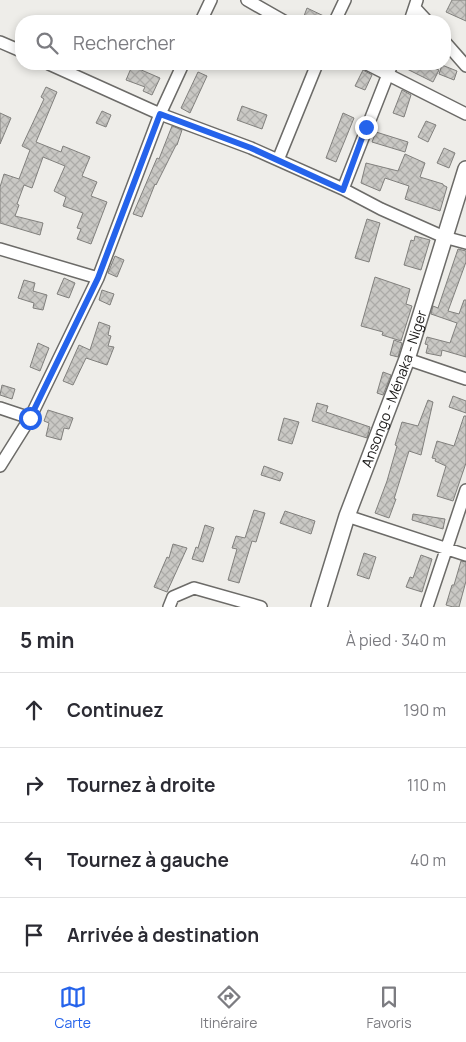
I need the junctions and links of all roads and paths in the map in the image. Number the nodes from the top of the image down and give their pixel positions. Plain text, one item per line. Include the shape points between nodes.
1 (211, 0) edge
2 (247, 0) edge
3 (345, 0) edge
4 (416, 4) edge
5 (204, 15) edge
6 (273, 15) edge
7 (338, 15) edge
8 (423, 15) edge
9 (0, 42) edge
10 (15, 48) edge
11 (451, 49) edge
12 (466, 66) edge
13 (62, 70) edge
14 (180, 70) edge
15 (315, 70) edge
16 (390, 70) edge
17 (392, 70) edge
18 (160, 114) junction
19 (466, 114) edge
20 (278, 160) junction
21 (466, 169) edge
22 (343, 190) junction
23 (444, 237) junction
24 (466, 243) edge
25 (0, 249) edge
26 (98, 278) junction
27 (407, 359) junction
28 (466, 378) edge
29 (0, 408) edge
30 (30, 418) junction
31 (0, 466) edge
32 (466, 490) edge
33 (347, 516) junction
34 (446, 549) junction
35 (466, 555) edge
36 (169, 607) edge
37 (261, 607) edge
38 (318, 607) edge
39 (427, 607) edge

1 - 5 street
2 - 6 street
3 - 7 street
4 - 8 street
9 - 10 street
11 - 12 street
13 - 18 street
14 - 18 street
15 - 20 street
16 - 22 street
17 - 19 street
18 - 20 street
18 - 26 street
20 - 22 street
21 - 23 main road, Ansongo - Ménaka - Niger
22 - 23 street
23 - 24 street
23 - 27 main road, Ansongo - Ménaka - Niger
25 - 26 street
26 - 30 street
27 - 28 street
27 - 33 main road, Ansongo - Ménaka - Niger
29 - 30 street
30 - 31 street
32 - 34 street
33 - 34 street
33 - 38 main road, Ansongo - Ménaka - Niger
34 - 35 street
34 - 39 street
36 - 37 street via 173,596 194,588

